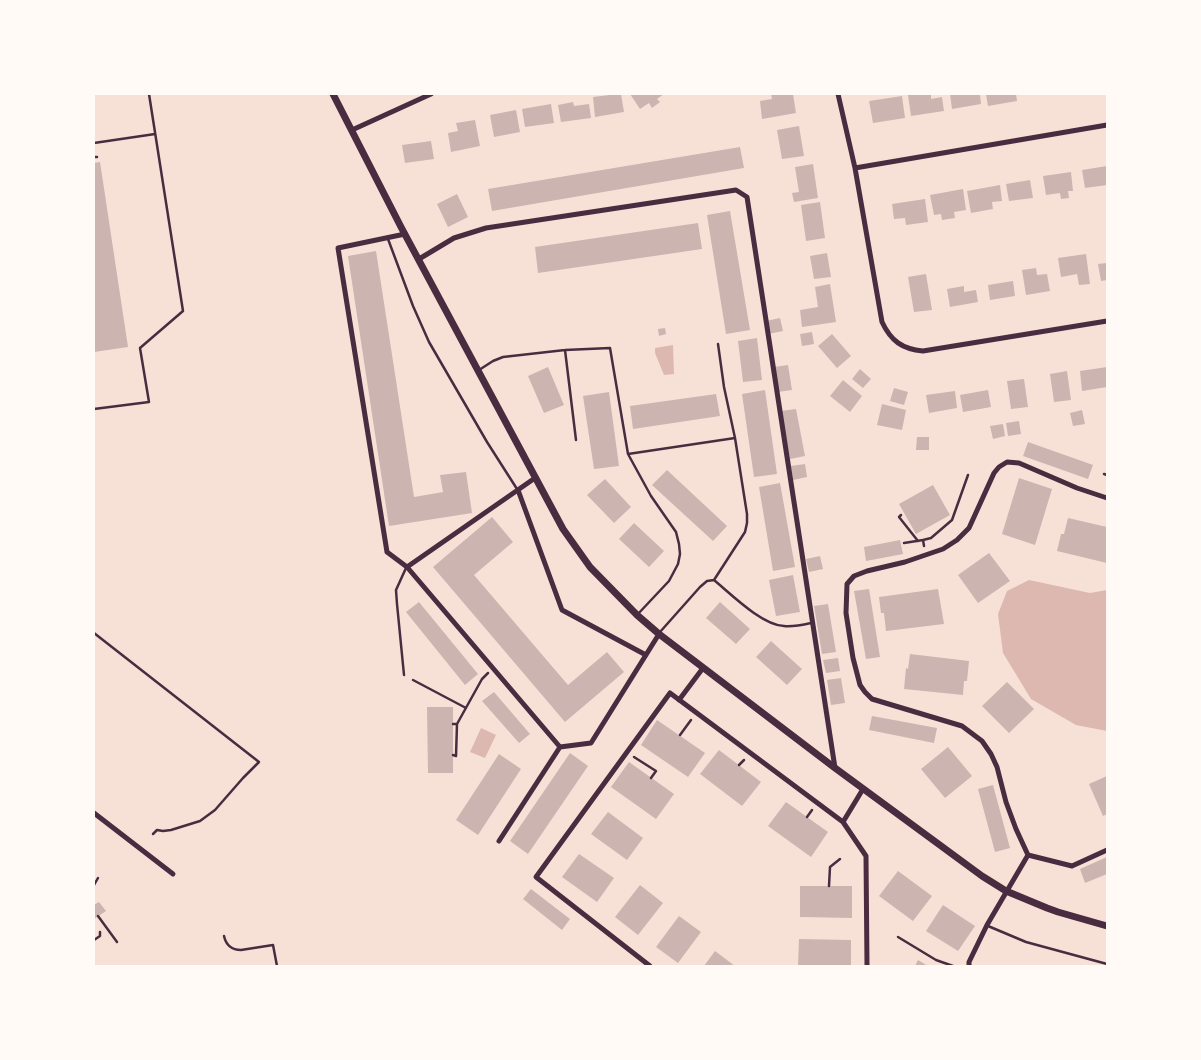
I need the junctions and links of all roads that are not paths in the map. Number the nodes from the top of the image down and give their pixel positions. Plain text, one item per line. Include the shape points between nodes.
1 (149, 94) edge
2 (333, 94) edge
3 (431, 94) edge
4 (838, 94) edge
5 (1107, 125) edge
6 (352, 130) junction
7 (156, 134) junction
8 (94, 143) edge
9 (855, 168) junction
10 (405, 234) junction
11 (387, 238) junction
12 (419, 259) junction
13 (1107, 321) edge
14 (718, 344) dead end
15 (565, 350) junction
16 (478, 371) junction
17 (94, 409) edge
18 (735, 438) junction
19 (576, 440) dead end
20 (628, 454) junction
21 (535, 478) junction
22 (518, 490) junction
23 (1107, 498) edge
24 (407, 567) junction
25 (714, 580) junction
26 (637, 615) junction
27 (813, 623) junction
28 (659, 634) junction
29 (646, 655) junction
30 (703, 668) junction
31 (404, 675) dead end
32 (679, 700) junction
33 (560, 748) junction
34 (835, 768) junction
35 (863, 789) junction
36 (94, 813) edge
37 (843, 822) junction
38 (498, 841) dead end
39 (1107, 850) edge
40 (1028, 855) junction
41 (173, 874) dead end
42 (98, 878) dead end
43 (94, 885) edge
44 (1006, 891) junction
45 (98, 916) dead end
46 (987, 925) junction
47 (1107, 926) edge
48 (898, 937) dead end
49 (117, 942) dead end
50 (1107, 964) edge
51 (650, 966) edge
52 (867, 966) edge
53 (953, 966) edge
54 (969, 966) edge

1 - 7 lane
2 - 6 street
3 - 6 street
4 - 9 street
5 - 9 street
6 - 10 street
7 - 8 lane
7 - 17 lane via 183,310 140,348 148,402
9 - 13 street via 882,322 902,346 923,351
10 - 11 street
10 - 12 street
11 - 22 lane via 429,342
11 - 24 street via 338,248 386,552
12 - 16 street
12 - 27 street via 454,238 486,228 736,190 746,197
14 - 18 lane
15 - 16 lane via 503,357
15 - 19 lane
15 - 20 lane via 610,348
16 - 21 street
18 - 20 lane
18 - 25 lane via 747,523 745,532
20 - 26 lane via 676,532 680,554 669,581
21 - 22 street
21 - 26 street via 563,529 590,567
22 - 24 street
22 - 29 street via 562,610
23 - 40 street via 1019,463 1007,462 994,473 969,528 957,540 926,555 854,576 847,584 846,614 860,685 872,699 962,726 982,741 997,767 1009,811
24 - 31 lane via 396,590
24 - 33 street
25 - 27 lane via 772,624
25 - 28 lane via 700,587
26 - 28 street
27 - 34 street
28 - 29 street
28 - 30 street
29 - 33 street via 591,743
30 - 32 street
30 - 34 street
32 - 37 street
32 - 51 street via 670,693 536,877
33 - 38 street
34 - 35 street
35 - 37 street
35 - 44 street
36 - 41 street
37 - 52 street via 866,856
39 - 40 street via 1072,866
40 - 44 street
42 - 43 lane
44 - 46 street
44 - 47 street via 1058,912
45 - 49 lane
46 - 50 lane via 1026,942
46 - 54 street
48 - 53 lane via 936,960

